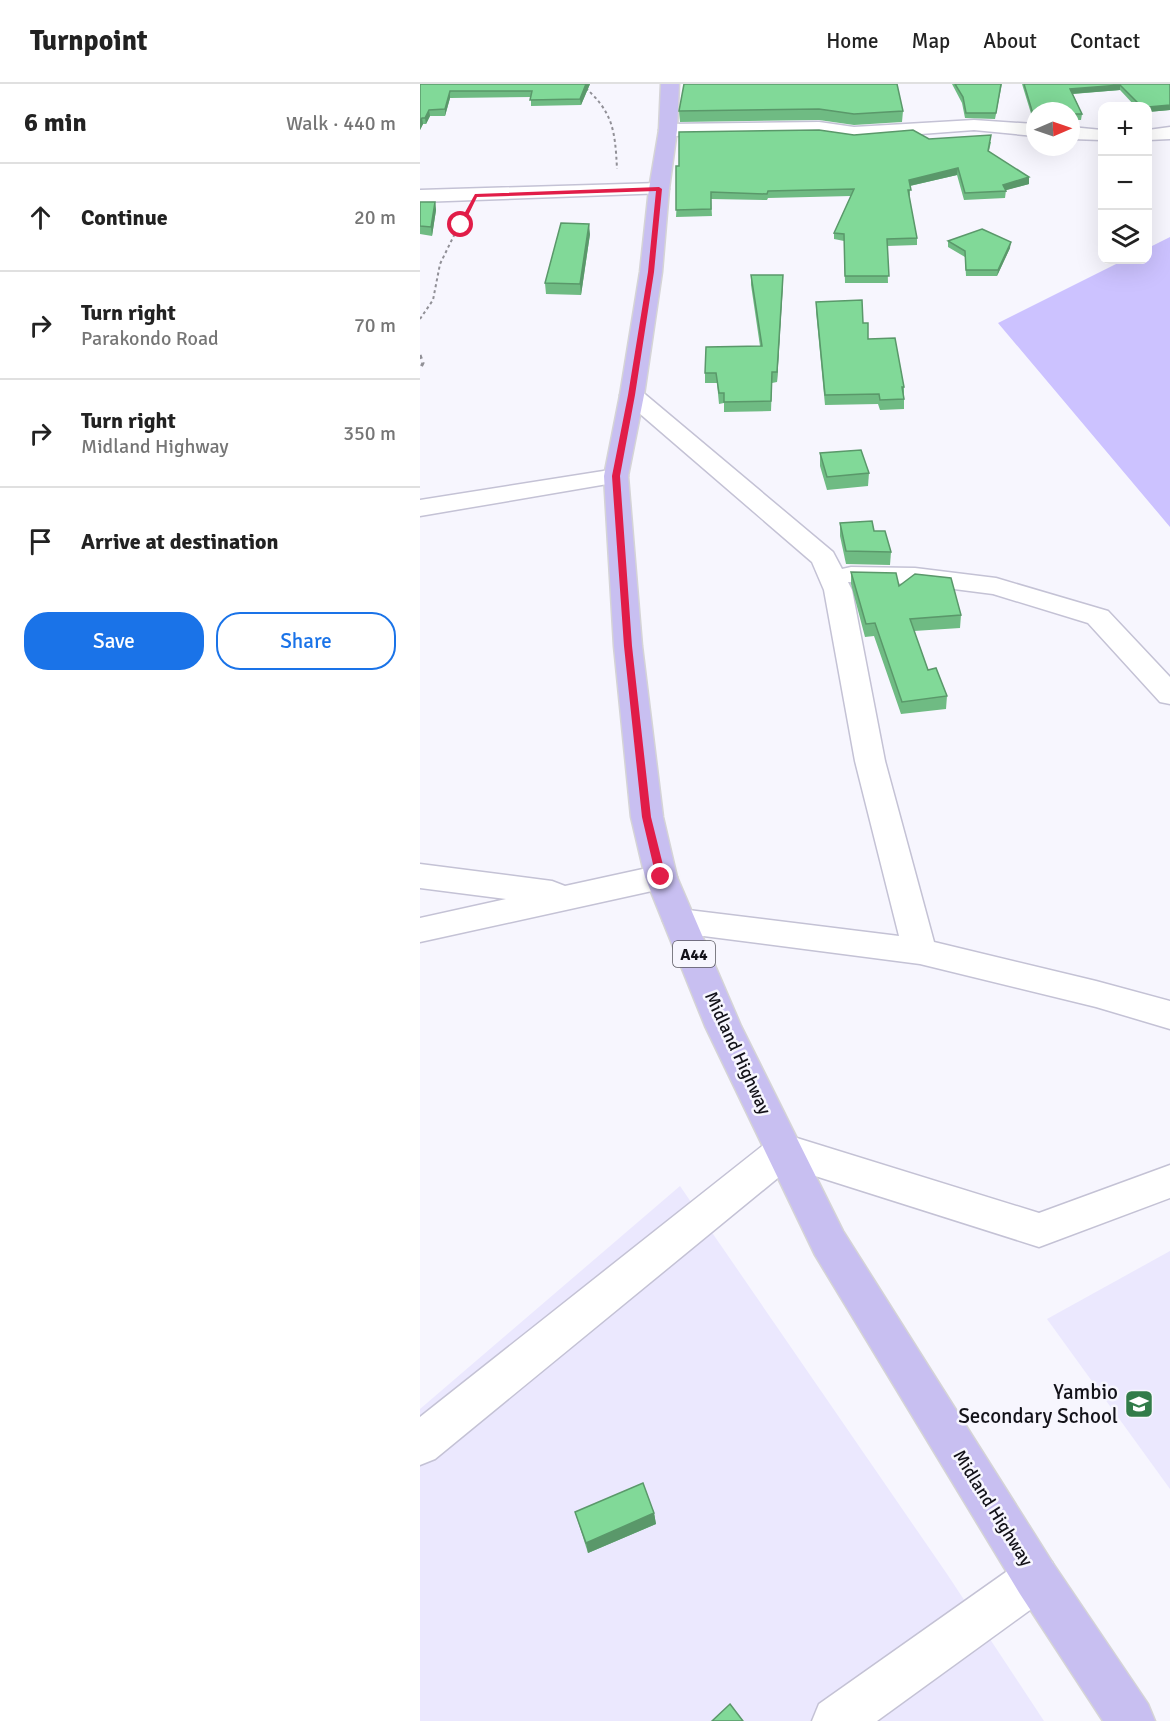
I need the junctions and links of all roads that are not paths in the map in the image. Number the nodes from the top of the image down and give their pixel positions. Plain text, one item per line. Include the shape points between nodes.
1 (670, 84) edge
2 (1026, 129) edge
3 (668, 130) junction
4 (1170, 133) edge
5 (1080, 134) edge
6 (1098, 135) edge
7 (1152, 135) edge
8 (659, 184) junction
9 (420, 196) edge
10 (632, 395) junction
11 (616, 476) junction
12 (420, 508) edge
13 (831, 574) junction
14 (1170, 695) edge
15 (420, 876) edge
16 (661, 877) junction
17 (574, 896) junction
18 (680, 921) junction
19 (420, 930) edge
20 (920, 951) junction
21 (1170, 1015) edge
22 (784, 1150) junction
23 (1170, 1181) edge
24 (420, 1444) edge
25 (1036, 1578) junction
26 (836, 1721) edge
27 (1131, 1721) edge

1 - 3 main road, Midland Highway / A44
2 - 3 street via 974,125 854,133 819,128
3 - 8 main road, Midland Highway / A44
4 - 7 street
5 - 6 street
8 - 9 street
8 - 10 main road, Midland Highway / A44 via 651,272
10 - 11 main road, Midland Highway / A44
10 - 13 street via 824,558
11 - 12 street
11 - 16 main road, Midland Highway / A44 via 628,646 647,817
13 - 14 street via 915,576 996,586 1098,617
13 - 20 street via 838,590 870,761
15 - 17 street
16 - 17 street
16 - 18 main road, Midland Highway / A44
17 - 19 street
18 - 20 street
18 - 22 main road, Midland Highway / A44 via 723,1026
20 - 21 street
22 - 23 street via 1039,1230
22 - 24 street
22 - 25 main road, Midland Highway / A44 via 829,1243
25 - 26 street
25 - 27 main road, Midland Highway / A44

